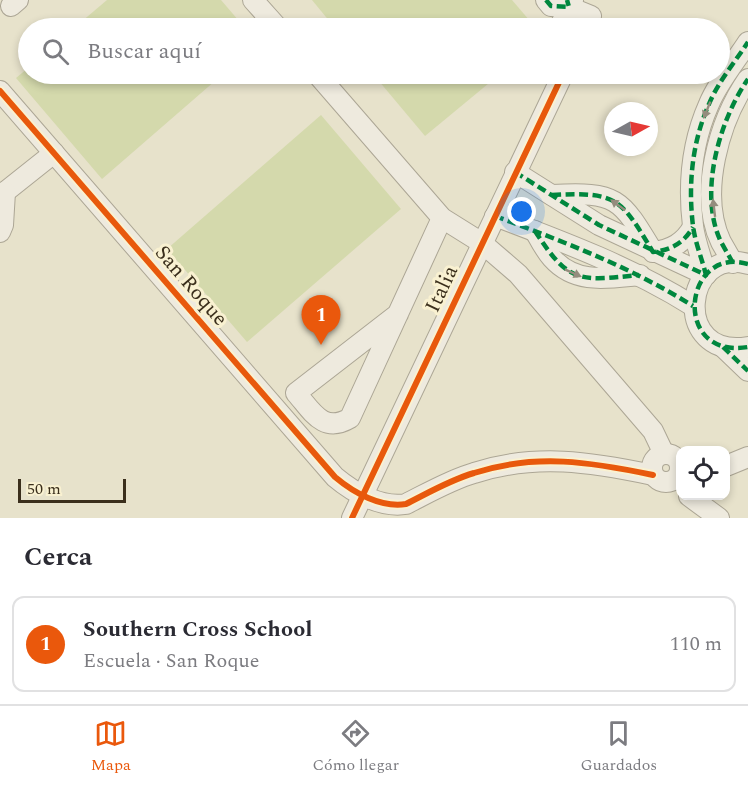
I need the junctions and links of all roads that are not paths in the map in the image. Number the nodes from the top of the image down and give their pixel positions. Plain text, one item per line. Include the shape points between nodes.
1 (253, 0) edge
2 (546, 0) edge
3 (570, 2) edge
4 (591, 15) edge
5 (269, 18) edge
6 (563, 18) edge
7 (748, 42) edge
8 (730, 70) edge
9 (748, 79) edge
10 (326, 84) edge
11 (556, 84) edge
12 (721, 84) edge
13 (0, 91) edge
14 (54, 153) junction
15 (515, 172) junction
16 (3, 193) edge
17 (552, 195) junction
18 (495, 216) junction
19 (442, 218) junction
20 (693, 227) junction
21 (535, 231) junction
22 (0, 232) edge
23 (482, 243) junction
24 (653, 252) junction
25 (741, 263) edge
26 (640, 275) junction
27 (706, 275) junction
28 (693, 306) junction
29 (398, 314) junction
30 (723, 347) junction
31 (748, 347) edge
32 (748, 371) edge
33 (296, 393) junction
34 (284, 418) junction
35 (748, 457) edge
36 (730, 464) edge
37 (673, 470) edge
38 (363, 494) junction
39 (696, 500) edge
40 (710, 508) edge
41 (352, 518) edge

1 - 5 street
2 - 3 street via 551,6
3 - 4 street
3 - 6 street
7 -> 8 street
25 -> 9 street via 721,242 712,198 713,168 727,116
10 - 19 street
11 - 15 street, Italia
12 -> 20 street via 699,129 693,157
13 - 14 street, San Roque
14 - 16 street
14 - 34 street, San Roque
15 - 17 street
15 - 18 street, Italia
16 - 22 street
17 - 24 street via 599,225
24 -> 17 street via 628,213 611,200 594,194
18 - 21 street
18 - 23 street, Italia
19 - 23 street
19 - 29 street
20 - 24 street via 681,243
20 - 27 street
21 - 26 street
21 -> 26 street via 552,258 578,276 599,279
23 - 37 street via 518,274 653,430
23 - 38 street, Italia
24 - 27 street
25 - 27 street via 714,269
26 - 28 street
27 - 28 street
28 - 30 street via 701,331
29 - 33 street
29 - 33 street via 350,418 342,423 326,423
30 - 31 street
30 - 32 street
33 - 34 street via 290,398
34 - 38 street, San Roque via 335,477
35 - 36 street
37 - 38 street, San Roque via 572,461 524,462 474,473 406,504 387,504
38 - 41 street, Italia
39 - 40 street

